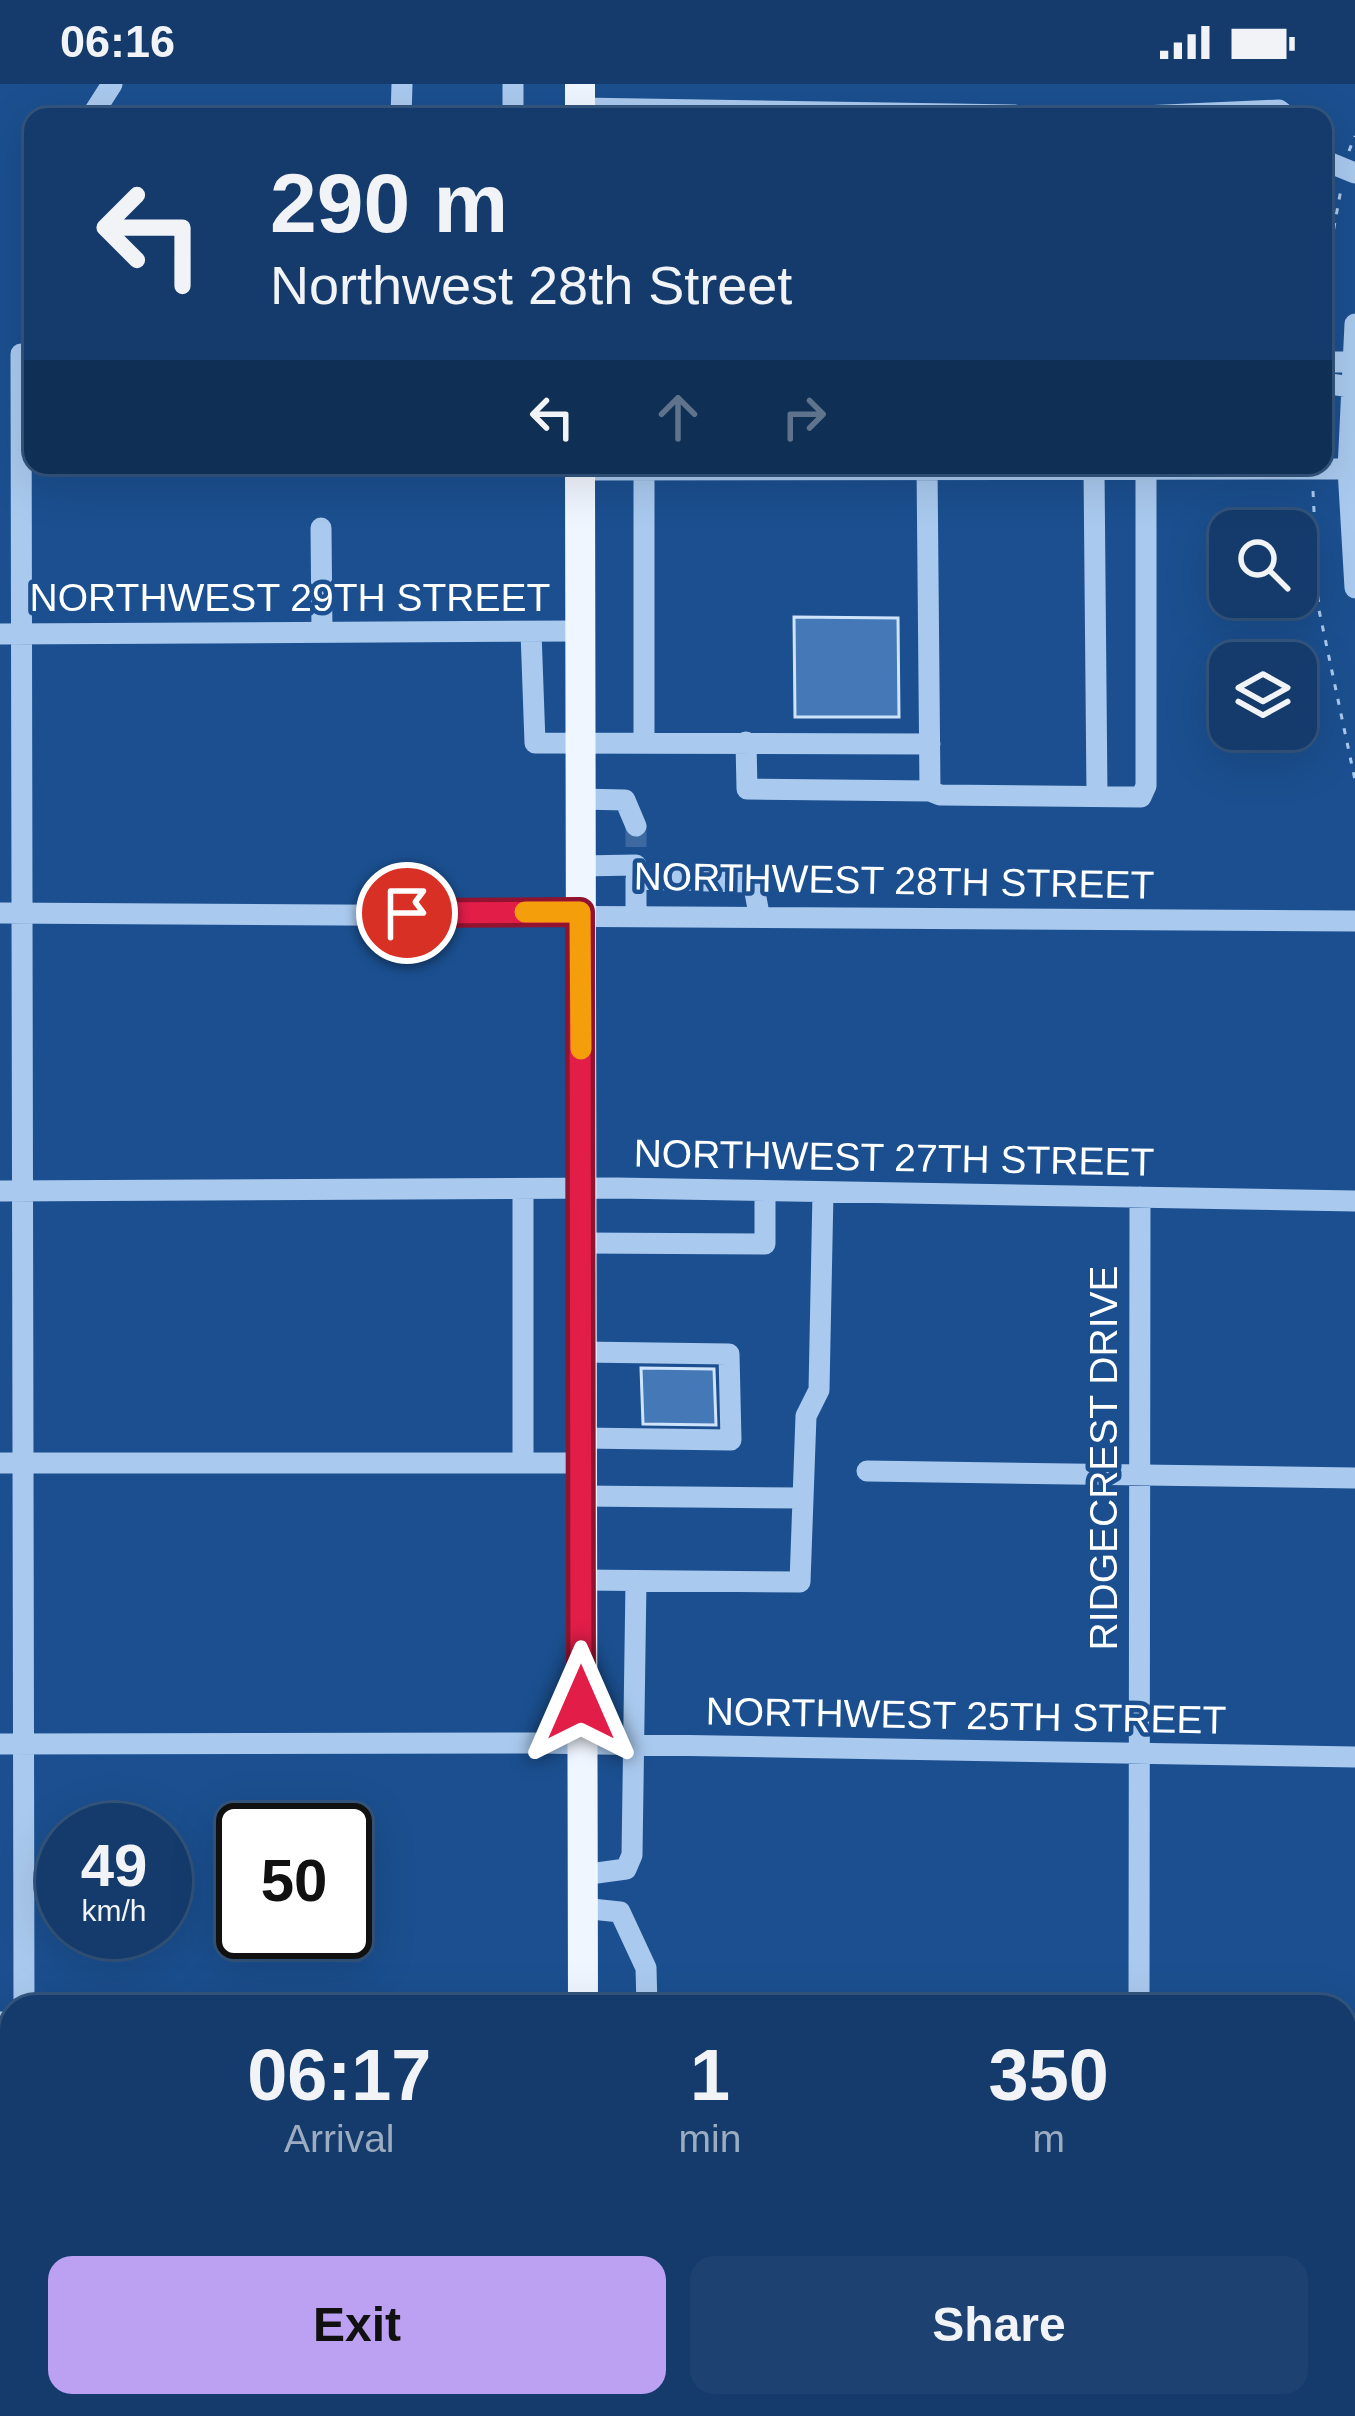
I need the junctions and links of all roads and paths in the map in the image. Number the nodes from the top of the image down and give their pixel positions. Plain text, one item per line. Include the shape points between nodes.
1 (580, 103) edge
2 (761, 108) edge
3 (1355, 136) edge
4 (1348, 171) edge
5 (1332, 246) edge
6 (1355, 324) edge
7 (18, 354) edge
8 (1352, 362) edge
9 (1332, 383) edge
10 (1351, 386) junction
11 (1332, 469) edge
12 (1348, 469) junction
13 (580, 474) edge
14 (649, 474) edge
15 (927, 474) edge
16 (1094, 474) edge
17 (1146, 474) edge
18 (1313, 487) dead end
19 (321, 527) dead end
20 (1355, 588) edge
21 (580, 631) junction
22 (322, 632) junction
23 (531, 632) junction
24 (11, 634) edge
25 (580, 740) junction
26 (644, 741) junction
27 (746, 742) junction
28 (930, 744) junction
29 (1355, 780) edge
30 (930, 791) junction
31 (1097, 796) junction
32 (580, 799) junction
33 (636, 826) dead end
34 (636, 865) junction
35 (580, 866) junction
36 (699, 880) junction
37 (580, 912) junction
38 (11, 913) edge
39 (636, 913) junction
40 (694, 914) junction
41 (759, 914) junction
42 (1355, 921) edge
43 (523, 1190) junction
44 (581, 1190) junction
45 (11, 1191) edge
46 (765, 1191) junction
47 (823, 1192) junction
48 (1140, 1197) junction
49 (1355, 1201) edge
50 (581, 1243) junction
51 (582, 1352) junction
52 (582, 1451) junction
53 (11, 1463) edge
54 (523, 1463) junction
55 (867, 1471) dead end
56 (1138, 1475) junction
57 (1355, 1478) edge
58 (582, 1496) junction
59 (803, 1498) junction
60 (582, 1580) junction
61 (636, 1581) junction
62 (12, 1744) edge
63 (581, 1745) junction
64 (632, 1746) junction
65 (1138, 1754) junction
66 (1355, 1757) edge
67 (582, 1875) junction
68 (582, 1908) junction
69 (23, 1995) edge
70 (583, 1995) edge
71 (647, 1995) edge
72 (1138, 1995) edge

1 - 2 street
3 - 4 path
4 - 5 path
6 - 8 street
7 - 24 street
8 - 10 street
9 - 10 street
10 - 12 street
11 - 12 street
12 - 20 street
13 - 21 main road
14 - 26 street
15 - 28 street
16 - 31 street
17 - 31 street via 1146,786 1141,796
18 - 29 path via 1319,610
19 - 22 street
21 - 23 street, NORTHWEST 29TH STREET
21 - 25 main road
22 - 23 street, NORTHWEST 29TH STREET
22 - 24 street, NORTHWEST 29TH STREET
23 - 25 street via 535,743
24 - 38 street
25 - 26 street
25 - 32 main road
26 - 27 street
27 - 28 street
27 - 30 street via 747,790
28 - 30 street
30 - 31 street
32 - 33 street via 625,800
32 - 35 main road
34 - 35 street
34 - 36 street
34 - 39 street
35 - 37 main road
36 - 40 street
36 - 41 street via 747,882
37 - 38 street, NORTHWEST 28TH STREET
37 - 39 street, NORTHWEST 28TH STREET
37 - 44 main road
38 - 45 street
39 - 40 street, NORTHWEST 28TH STREET
40 - 41 street, NORTHWEST 28TH STREET
41 - 42 street, NORTHWEST 28TH STREET
43 - 44 street, NORTHWEST 27TH STREET
43 - 45 street, NORTHWEST 27TH STREET
43 - 54 street
44 - 46 street, NORTHWEST 27TH STREET
44 - 50 main road
45 - 53 street
46 - 47 street, NORTHWEST 27TH STREET
46 - 50 street via 765,1244
47 - 48 street, NORTHWEST 27TH STREET
47 - 59 street via 819,1390 806,1416
48 - 49 street, NORTHWEST 27TH STREET
48 - 56 street, RIDGECREST DRIVE
50 - 51 main road
51 - 52 main road
51 - 52 street via 729,1354 730,1440
52 - 54 street
52 - 58 main road
53 - 54 street
53 - 62 street
55 - 56 street
56 - 57 street
56 - 65 street, RIDGECREST DRIVE
58 - 59 street
58 - 60 main road
59 - 61 street via 800,1582
60 - 61 street
60 - 63 main road
61 - 64 street
62 - 63 street, NORTHWEST 25TH STREET
62 - 69 street
63 - 64 street, NORTHWEST 25TH STREET
63 - 67 main road
64 - 65 street, NORTHWEST 25TH STREET
64 - 67 street via 632,1856 626,1869
65 - 66 street, NORTHWEST 25TH STREET
65 - 72 street, RIDGECREST DRIVE
67 - 68 main road
68 - 70 main road
68 - 71 street via 620,1912 646,1969

